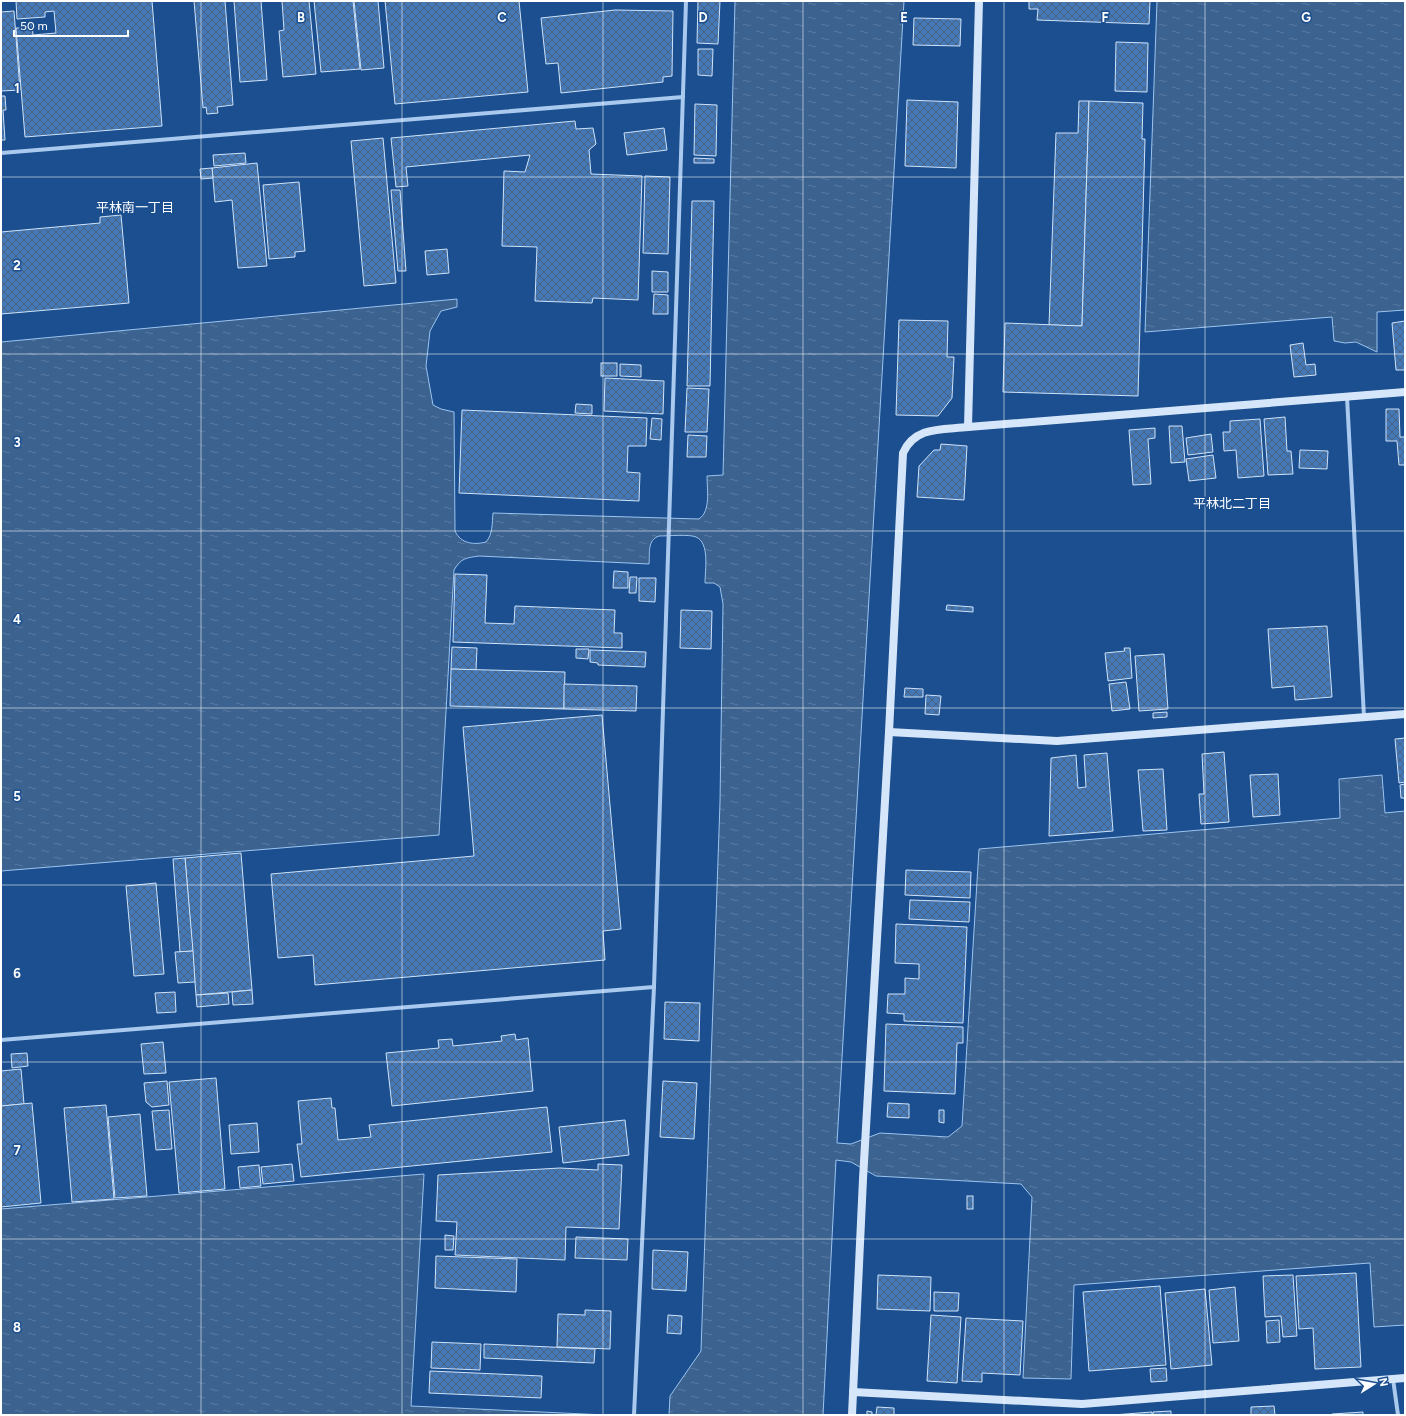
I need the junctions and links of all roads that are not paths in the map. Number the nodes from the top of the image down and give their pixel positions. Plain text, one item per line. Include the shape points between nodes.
1 (686, 1) edge
2 (979, 1) edge
3 (683, 97) junction
4 (1, 153) edge
5 (1405, 392) edge
6 (1347, 397) junction
7 (968, 427) junction
8 (1405, 714) edge
9 (1364, 717) junction
10 (889, 732) junction
11 (654, 987) junction
12 (1, 1040) edge
13 (1405, 1378) edge
14 (1393, 1379) junction
15 (853, 1392) junction
16 (634, 1415) edge
17 (852, 1415) edge
18 (1398, 1415) edge

1 - 3 street
2 - 7 street
3 - 4 street
3 - 11 street
5 - 6 street
6 - 7 street
6 - 9 street
7 - 10 street via 922,433 907,444 904,453
8 - 9 street
9 - 10 street via 1057,741
10 - 15 street
11 - 12 street
11 - 16 street
13 - 14 street
14 - 15 street via 1082,1404
14 - 18 street
15 - 17 street

